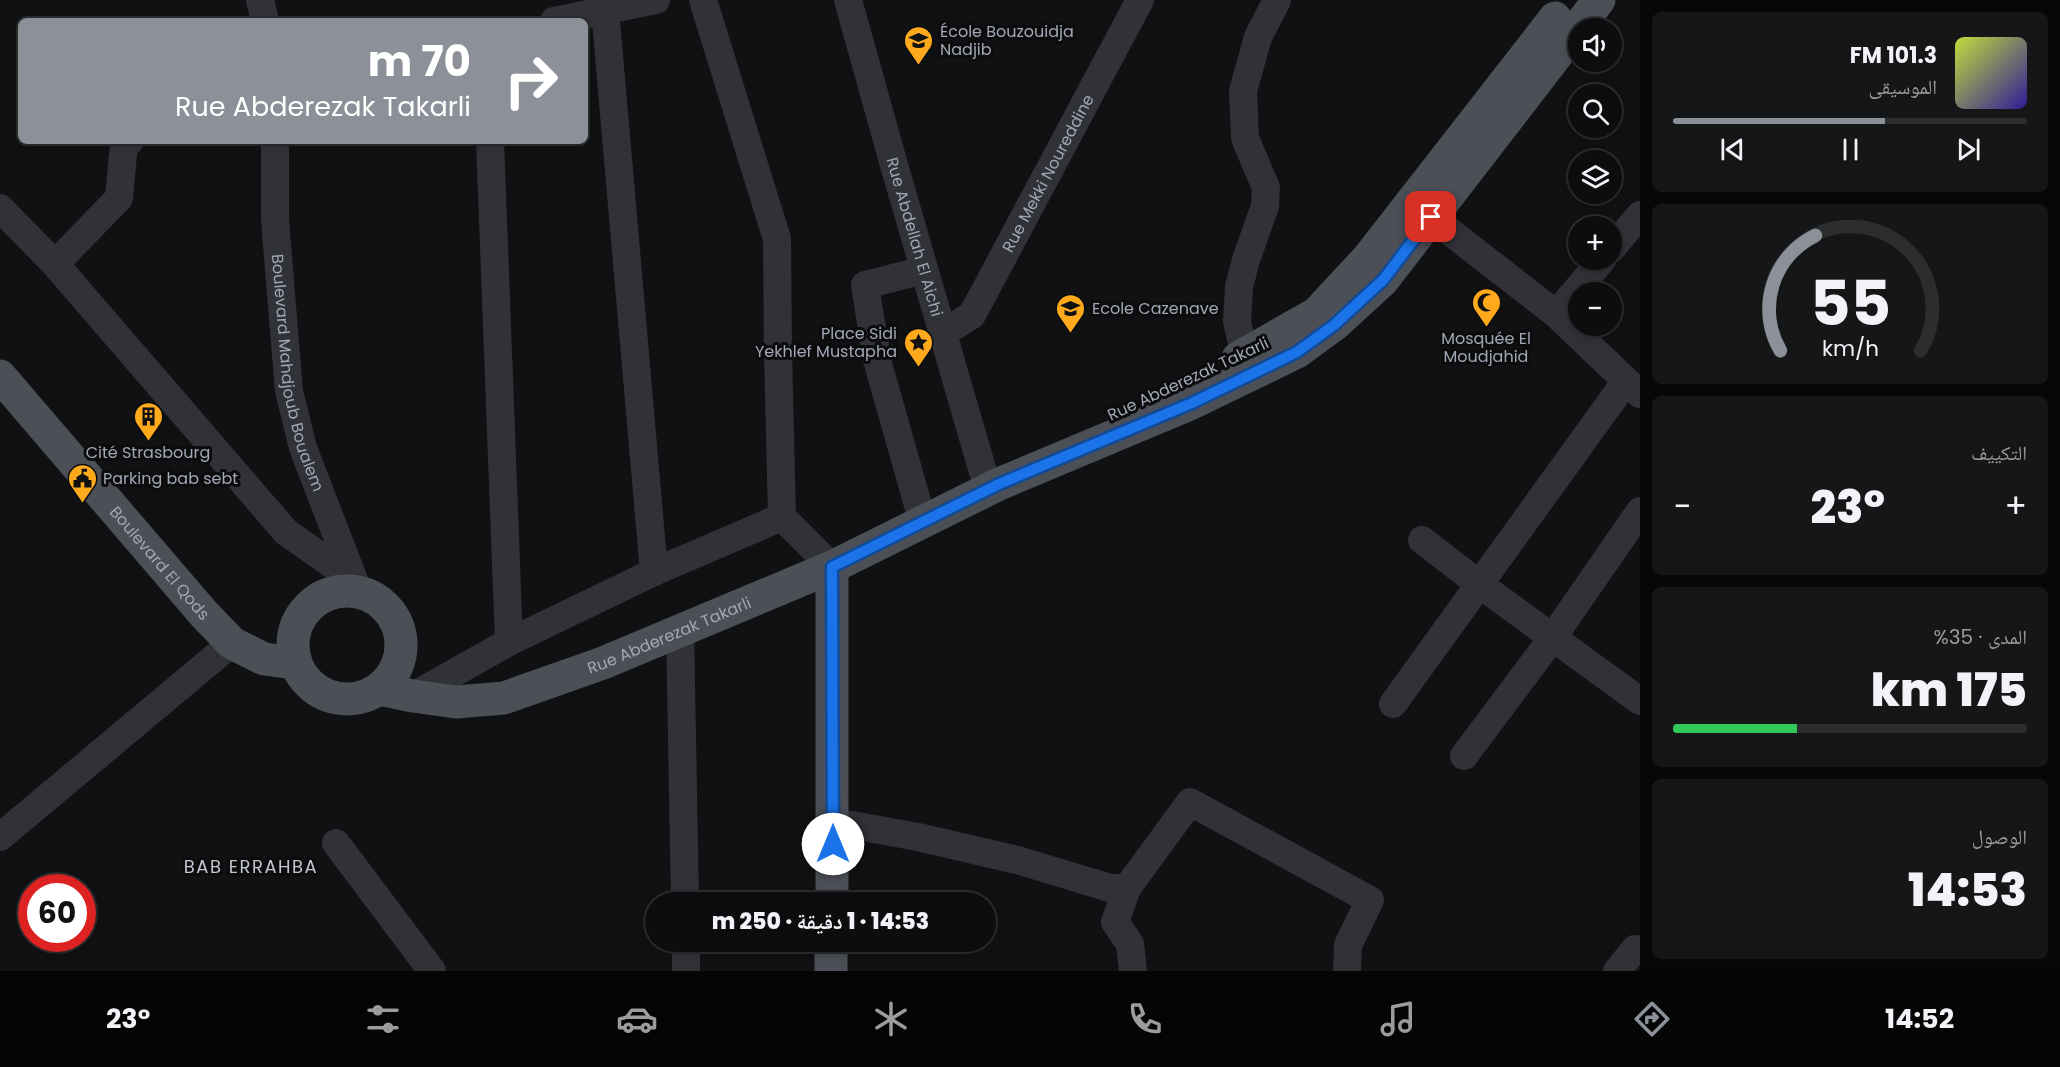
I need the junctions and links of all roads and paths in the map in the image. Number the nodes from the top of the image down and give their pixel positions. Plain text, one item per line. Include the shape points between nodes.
1 (260, 0) edge
2 (656, 0) edge
3 (703, 0) edge
4 (848, 0) edge
5 (1140, 0) edge
6 (1277, 0) edge
7 (1570, 0) edge
8 (1599, 0) edge
9 (605, 10) junction
10 (564, 13) edge
11 (264, 18) edge
12 (124, 144) edge
13 (275, 144) edge
14 (490, 144) edge
15 (0, 208) edge
16 (1640, 216) edge
17 (1431, 217) junction
18 (1622, 236) edge
19 (56, 264) junction
20 (924, 270) junction
21 (1593, 270) edge
22 (1556, 314) junction
23 (943, 333) junction
24 (1245, 356) junction
25 (0, 376) edge
26 (1633, 388) edge
27 (983, 472) junction
28 (1640, 511) edge
29 (920, 512) junction
30 (782, 517) junction
31 (1422, 540) dead end
32 (832, 567) junction
33 (654, 572) junction
34 (1479, 584) junction
35 (359, 586) junction
36 (680, 629) junction
37 (1553, 637) junction
38 (509, 642) junction
39 (232, 643) junction
40 (295, 663) junction
41 (380, 688) junction
42 (413, 696) junction
43 (1640, 700) edge
44 (1393, 704) dead end
45 (1464, 756) dead end
46 (833, 824) junction
47 (0, 837) edge
48 (336, 843) dead end
49 (1127, 888) junction
50 (685, 892) edge
51 (832, 892) edge
52 (1638, 943) edge
53 (686, 952) edge
54 (831, 952) edge
55 (432, 971) edge
56 (686, 971) edge
57 (831, 971) edge
58 (1132, 971) edge
59 (1347, 971) edge
60 (1617, 971) edge

1 - 11 street
2 - 9 street
3 - 30 street via 777,239
4 - 20 street, Rue Abdellah El Aichi
5 - 23 street, Rue Mekki Noureddine via 972,315
6 - 24 street via 1258,37 1243,91 1245,138 1266,188 1265,206 1239,287 1237,322
7 - 24 main road, Rue Abderezak Takarli via 1370,257 1317,313
8 - 17 main road, Rue Abderezak Takarli
9 - 10 street
9 - 33 street
12 - 19 street via 119,198
13 - 35 street, Boulevard Mahdjoub Boualem via 275,220 289,391 303,448
14 - 38 street
15 - 19 street
16 - 18 street
17 - 22 street
17 - 32 main road, Rue Abderezak Takarli via 1383,280 1334,325 1297,352 1192,403 999,484
19 - 35 street via 286,532
20 - 23 street, Rue Abdellah El Aichi
20 - 29 street via 865,285 877,360
21 - 22 street
22 - 26 street
23 - 27 street, Rue Abdellah El Aichi
24 - 27 main road, Rue Abderezak Takarli
25 - 39 main road, Boulevard El Qods
26 - 34 street
27 - 29 main road, Rue Abderezak Takarli
28 - 37 street
29 - 32 main road, Rue Abderezak Takarli
30 - 32 street
30 - 33 street
31 - 34 street
32 - 36 main road, Rue Abderezak Takarli
32 - 46 main road
33 - 38 street
34 - 37 street
34 - 44 street
35 - 40 main road via 318,598 301,615 293,638
35 - 41 main road via 389,610 401,637 398,666
36 - 42 main road, Rue Abderezak Takarli via 603,663 504,698 456,702
36 - 50 street
37 - 43 street
37 - 45 street
38 - 42 street
39 - 40 main road, Boulevard El Qods via 264,659
39 - 47 street
40 - 41 main road via 315,690 331,698 365,697
41 - 42 main road, Rue Abderezak Takarli
46 - 49 street via 918,837 1017,860 1110,888
46 - 51 main road
48 - 55 street
49 - 58 street via 1115,922 1130,944
49 - 59 street via 1190,802 1370,900 1348,945
52 - 60 street
53 - 56 street
54 - 57 main road

